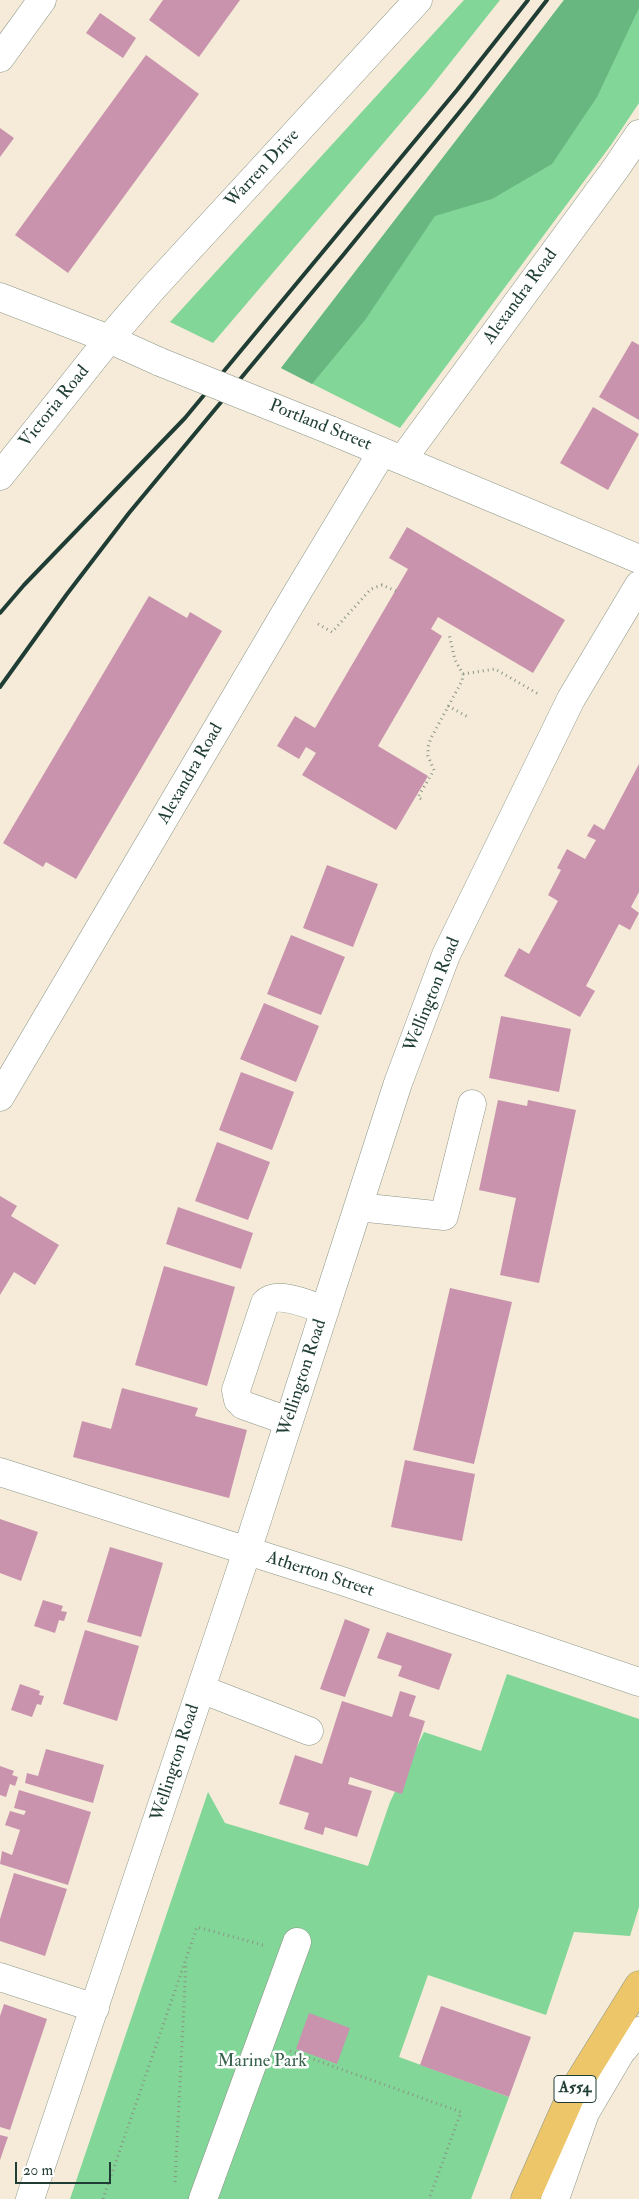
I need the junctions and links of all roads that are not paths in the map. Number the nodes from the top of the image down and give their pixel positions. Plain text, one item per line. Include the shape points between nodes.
1 (42, 0) edge
2 (418, 0) edge
3 (0, 58) edge
4 (639, 134) edge
5 (0, 297) edge
6 (109, 339) junction
7 (392, 456) junction
8 (0, 476) edge
9 (639, 559) edge
10 (639, 585) edge
11 (0, 1097) edge
12 (472, 1104) dead end
13 (358, 1207) junction
14 (325, 1310) junction
15 (288, 1421) junction
16 (0, 1472) edge
17 (247, 1551) junction
18 (639, 1682) edge
19 (201, 1690) junction
20 (310, 1731) dead end
21 (297, 1942) dead end
22 (0, 1977) edge
23 (639, 1986) edge
24 (95, 2008) junction
25 (639, 2031) edge
26 (30, 2199) edge
27 (203, 2199) edge
28 (525, 2199) edge
29 (555, 2199) edge

1 - 3 street
2 - 6 street, Warren Drive
4 - 7 street, Alexandra Road
5 - 6 street, Portland Street
6 - 7 street, Portland Street, bridge
6 - 8 street, Victoria Road
7 - 9 street, Portland Street
7 - 11 street, Alexandra Road via 297,592
10 - 13 street, Wellington Road via 571,699 446,955 398,1083
12 - 13 street via 444,1216
13 - 14 street, Wellington Road
14 - 15 street, Wellington Road
14 - 15 street via 280,1297 269,1299 236,1390 243,1405
15 - 17 street, Wellington Road
16 - 17 street, Atherton Street
17 - 18 street, Atherton Street
17 - 19 street, Wellington Road
19 - 20 street
19 - 24 street, Wellington Road
21 - 27 street
22 - 24 street
23 - 28 main road, A554 via 572,2093
24 - 26 street, Wellington Road
25 - 29 street via 621,2052 586,2113

